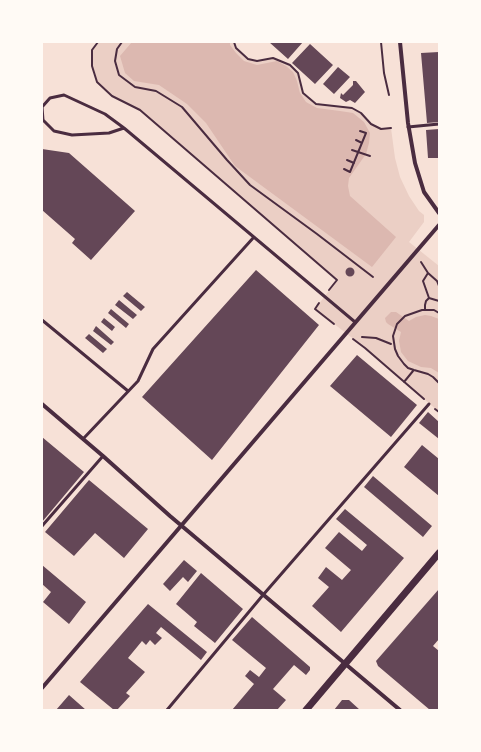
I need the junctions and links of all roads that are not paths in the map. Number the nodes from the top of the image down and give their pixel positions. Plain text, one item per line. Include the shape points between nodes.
1 (400, 42) edge
2 (439, 124) edge
3 (408, 125) junction
4 (124, 128) junction
5 (439, 213) edge
6 (439, 225) edge
7 (254, 237) junction
8 (42, 320) edge
9 (355, 322) junction
10 (128, 391) junction
11 (42, 404) edge
12 (429, 404) road end
13 (83, 439) junction
14 (103, 456) junction
15 (181, 525) junction
16 (42, 526) edge
17 (439, 553) edge
18 (263, 595) junction
19 (344, 663) junction
20 (42, 688) edge
21 (167, 710) edge
22 (306, 710) edge
23 (400, 710) edge

1 - 3 street
2 - 3 lane
3 - 5 street via 415,163 424,192
4 - 4 lane via 105,114 64,95 50,98 42,107 43,120 54,131 72,135 109,134
4 - 7 lane
6 - 9 street
7 - 9 lane
7 - 10 lane via 153,349 138,381
8 - 10 lane
9 - 15 street
10 - 13 lane
11 - 13 street
12 - 18 lane
13 - 14 street
14 - 15 street
14 - 16 lane
15 - 18 street
15 - 20 street
17 - 19 street
18 - 19 street
18 - 21 lane
19 - 22 street
19 - 23 street

